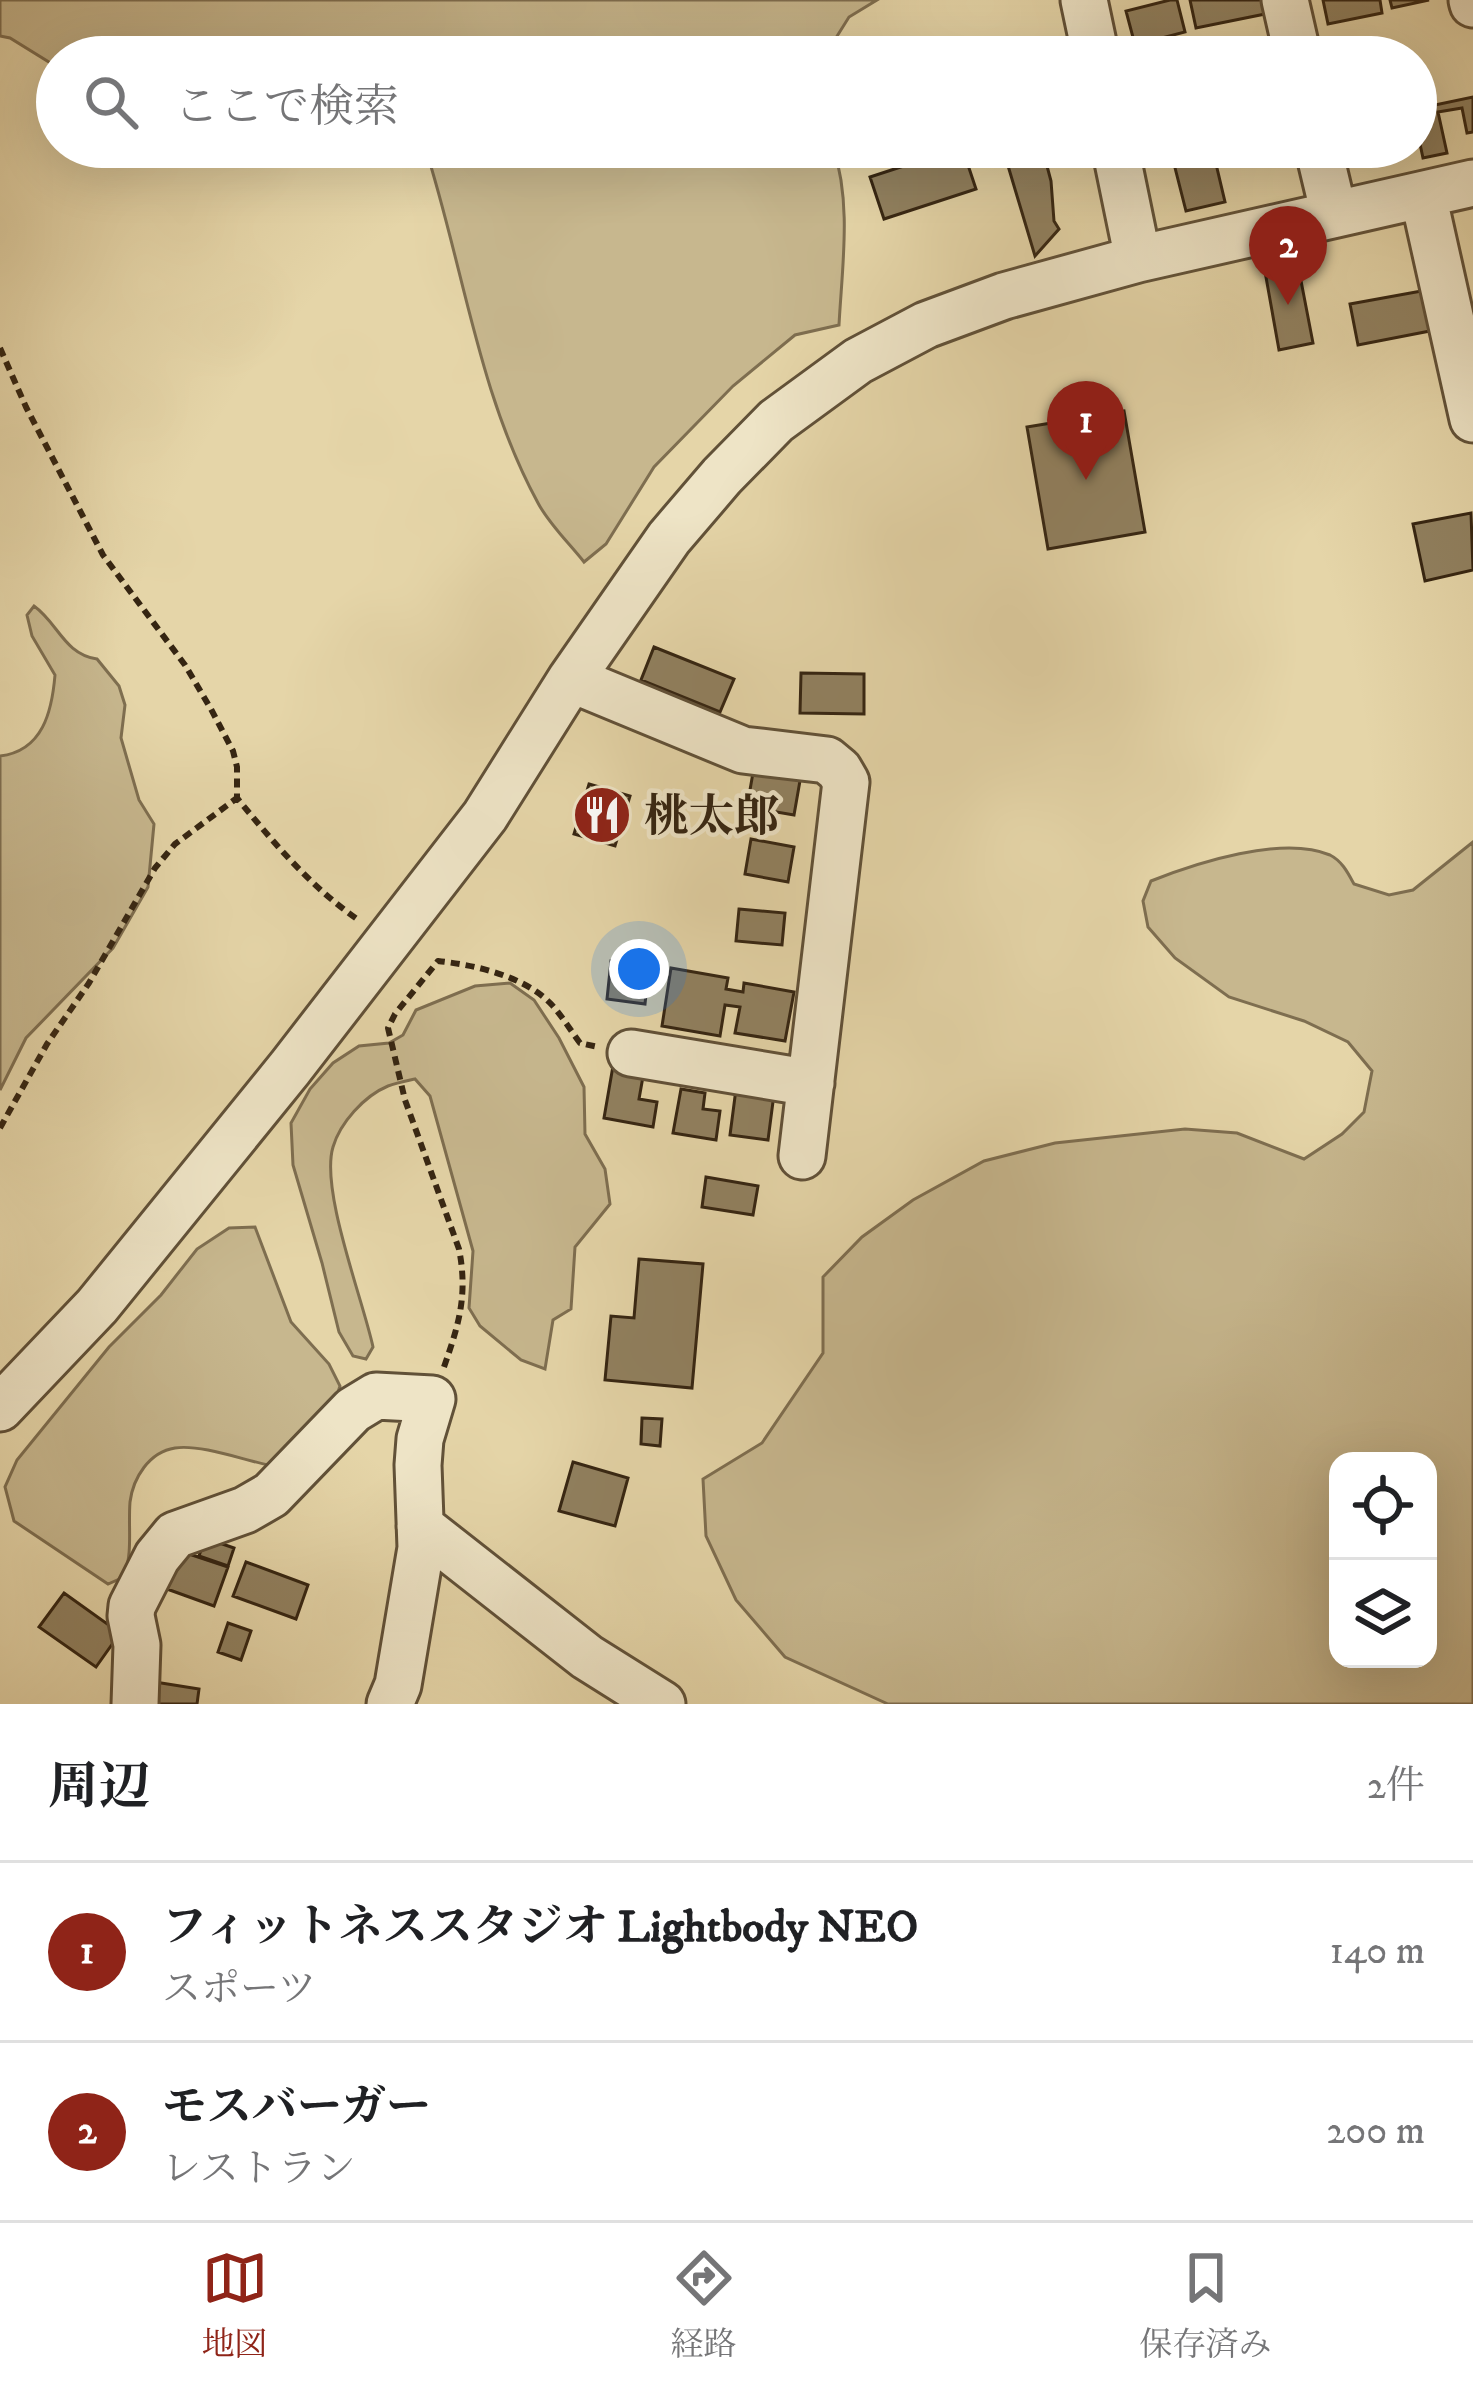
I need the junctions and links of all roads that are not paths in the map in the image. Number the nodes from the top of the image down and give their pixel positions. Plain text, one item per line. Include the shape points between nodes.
1 (1084, 0) edge
2 (1285, 0) edge
3 (1092, 36) edge
4 (1293, 36) edge
5 (1119, 168) edge
6 (1323, 168) edge
7 (1473, 183) edge
8 (1423, 195) junction
9 (1334, 214) junction
10 (1138, 259) junction
11 (1473, 419) edge
12 (572, 679) junction
13 (631, 1053) road end
14 (811, 1083) junction
15 (802, 1156) dead end
16 (0, 1408) edge
17 (420, 1526) junction
18 (136, 1704) edge
19 (390, 1704) edge
20 (662, 1704) edge

1 - 3 street
2 - 4 street
5 - 10 street
6 - 9 street
7 - 8 street
8 - 9 street
8 - 11 street
9 - 10 street
10 - 12 street via 926,326 858,361 776,421 669,538
12 - 14 street via 743,750 827,760 839,770 846,782
12 - 16 street via 485,816 290,1068 97,1306
13 - 14 street
14 - 15 street
17 - 18 street via 420,1439 432,1399 376,1396 271,1495 175,1535 157,1557 132,1606
17 - 19 street
17 - 20 street via 587,1657

